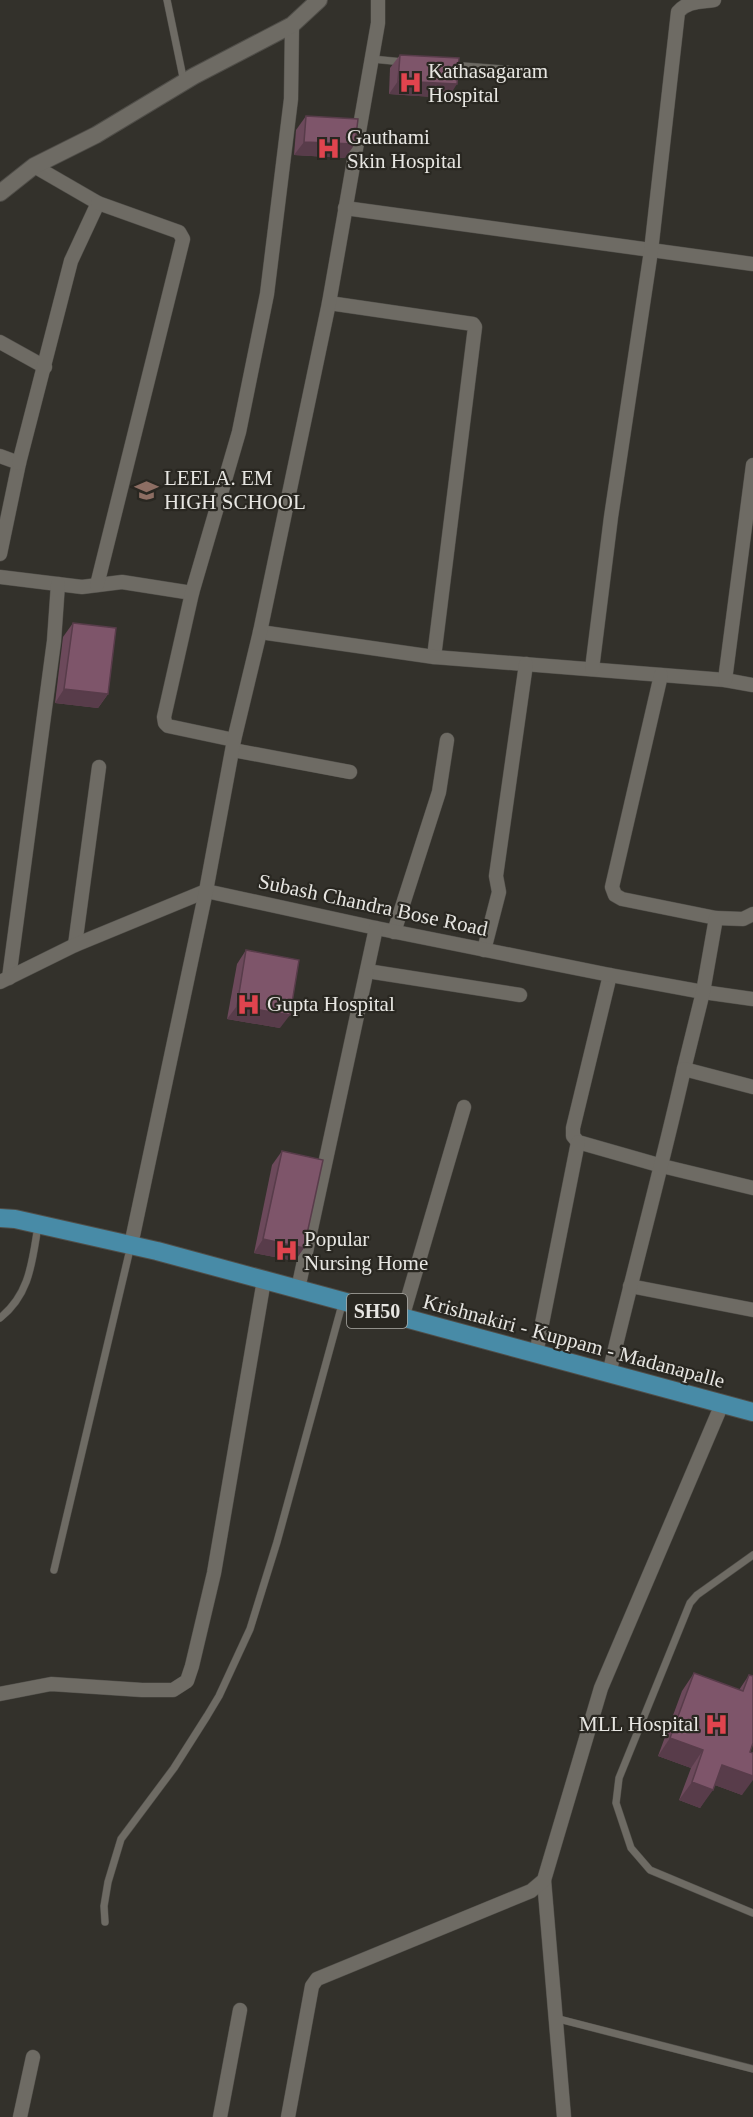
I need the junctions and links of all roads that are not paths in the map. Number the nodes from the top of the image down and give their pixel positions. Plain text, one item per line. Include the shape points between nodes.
1 (166, 0) edge
2 (378, 0) edge
3 (714, 0) edge
4 (314, 2) edge
5 (292, 25) junction
6 (372, 59) junction
7 (406, 62) edge
8 (440, 64) edge
9 (529, 71) dead end
10 (184, 82) junction
11 (34, 166) junction
12 (0, 193) edge
13 (98, 203) junction
14 (345, 208) junction
15 (651, 251) junction
16 (753, 264) edge
17 (329, 303) junction
18 (0, 342) edge
19 (45, 367) junction
20 (0, 456) edge
21 (19, 464) junction
22 (753, 465) edge
23 (0, 554) edge
24 (0, 577) edge
25 (58, 584) junction
26 (97, 585) junction
27 (192, 593) junction
28 (260, 632) junction
29 (434, 657) junction
30 (526, 664) junction
31 (592, 669) junction
32 (661, 675) junction
33 (725, 680) junction
34 (753, 685) edge
35 (447, 740) dead end
36 (233, 745) junction
37 (99, 767) dead end
38 (351, 772) dead end
39 (206, 891) junction
40 (753, 914) edge
41 (716, 918) junction
42 (376, 928) junction
43 (394, 932) junction
44 (75, 945) junction
45 (484, 950) junction
46 (367, 971) junction
47 (610, 975) junction
48 (4, 980) edge
49 (703, 992) junction
50 (520, 995) dead end
51 (753, 999) edge
52 (684, 1069) junction
53 (753, 1087) edge
54 (464, 1107) dead end
55 (578, 1142) junction
56 (662, 1166) junction
57 (753, 1188) edge
58 (0, 1218) edge
59 (38, 1224) junction
60 (131, 1245) junction
61 (264, 1280) junction
62 (630, 1286) junction
63 (298, 1289) junction
64 (342, 1301) junction
65 (753, 1310) edge
66 (0, 1318) edge
67 (402, 1318) junction
68 (536, 1354) junction
69 (609, 1374) junction
70 (722, 1404) junction
71 (753, 1412) edge
72 (753, 1555) edge
73 (54, 1570) dead end
74 (0, 1694) edge
75 (544, 1880) junction
76 (753, 1913) edge
77 (105, 1922) dead end
78 (240, 2010) dead end
79 (555, 2018) junction
80 (33, 2057) dead end
81 (753, 2069) edge
82 (20, 2117) edge
83 (220, 2117) edge
84 (288, 2117) edge
85 (564, 2117) edge

1 - 10 lane
2 - 6 street
3 - 15 street via 690,3 678,12
4 - 5 street
5 - 10 street
5 - 27 street via 291,99 267,294 239,432
6 - 7 lane
6 - 14 street
8 - 9 lane
10 - 11 street via 96,135
11 - 12 street
11 - 13 street
13 - 19 street via 71,261
13 - 26 street via 179,232 183,238
14 - 15 street
14 - 17 street
15 - 16 street
15 - 31 street
17 - 28 street
17 - 29 street via 475,327
18 - 19 street
19 - 21 street
20 - 21 street
21 - 23 street
22 - 33 street
24 - 25 street
25 - 26 street
25 - 48 street via 54,641
26 - 27 street via 123,582
27 - 36 street via 165,723
28 - 29 street
28 - 36 street
29 - 30 street
30 - 31 street
30 - 45 street via 496,876 499,892
31 - 32 street
32 - 33 street
32 - 41 street via 612,887 622,899
33 - 34 street
35 - 43 street via 439,792
36 - 38 street
36 - 39 street
37 - 44 street
39 - 42 street, Subash Chandra Bose Road
39 - 44 street
39 - 60 street
40 - 41 street via 743,920
41 - 49 street
42 - 43 street, Subash Chandra Bose Road
42 - 46 street
43 - 45 street, Subash Chandra Bose Road
44 - 48 street
45 - 47 street, Subash Chandra Bose Road
46 - 50 street
46 - 63 street
47 - 49 street, Subash Chandra Bose Road
47 - 55 street via 573,1128
49 - 51 street, Subash Chandra Bose Road
49 - 52 street
52 - 53 street
52 - 56 street
54 - 67 street
55 - 56 street
55 - 68 street
56 - 57 street
56 - 62 street
58 - 59 main road, Krishnakiri - Kuppam - Madanapalle / SH50
59 - 60 main road, Krishnakiri - Kuppam - Madanapalle / SH50
59 - 66 lane via 25,1287 12,1308
60 - 61 main road, Krishnakiri - Kuppam - Madanapalle / SH50
60 - 73 lane
61 - 63 main road, Krishnakiri - Kuppam - Madanapalle / SH50
61 - 74 street via 214,1573 187,1681 172,1689 51,1684
62 - 65 street
62 - 69 street
63 - 64 main road, Krishnakiri - Kuppam - Madanapalle / SH50
64 - 67 main road, Krishnakiri - Kuppam - Madanapalle / SH50
64 - 77 lane via 250,1629 207,1716 121,1839 108,1882
67 - 68 main road, Krishnakiri - Kuppam - Madanapalle / SH50
68 - 69 main road, Krishnakiri - Kuppam - Madanapalle / SH50
69 - 70 main road, Krishnakiri - Kuppam - Madanapalle / SH50
70 - 71 main road, Krishnakiri - Kuppam - Madanapalle / SH50
70 - 75 street via 600,1688
72 - 76 lane via 690,1603 619,1778 616,1803 631,1848 650,1870
75 - 79 street
75 - 84 street via 531,1891 317,1979 312,1986
78 - 83 street
79 - 81 lane
79 - 85 street
80 - 82 street

